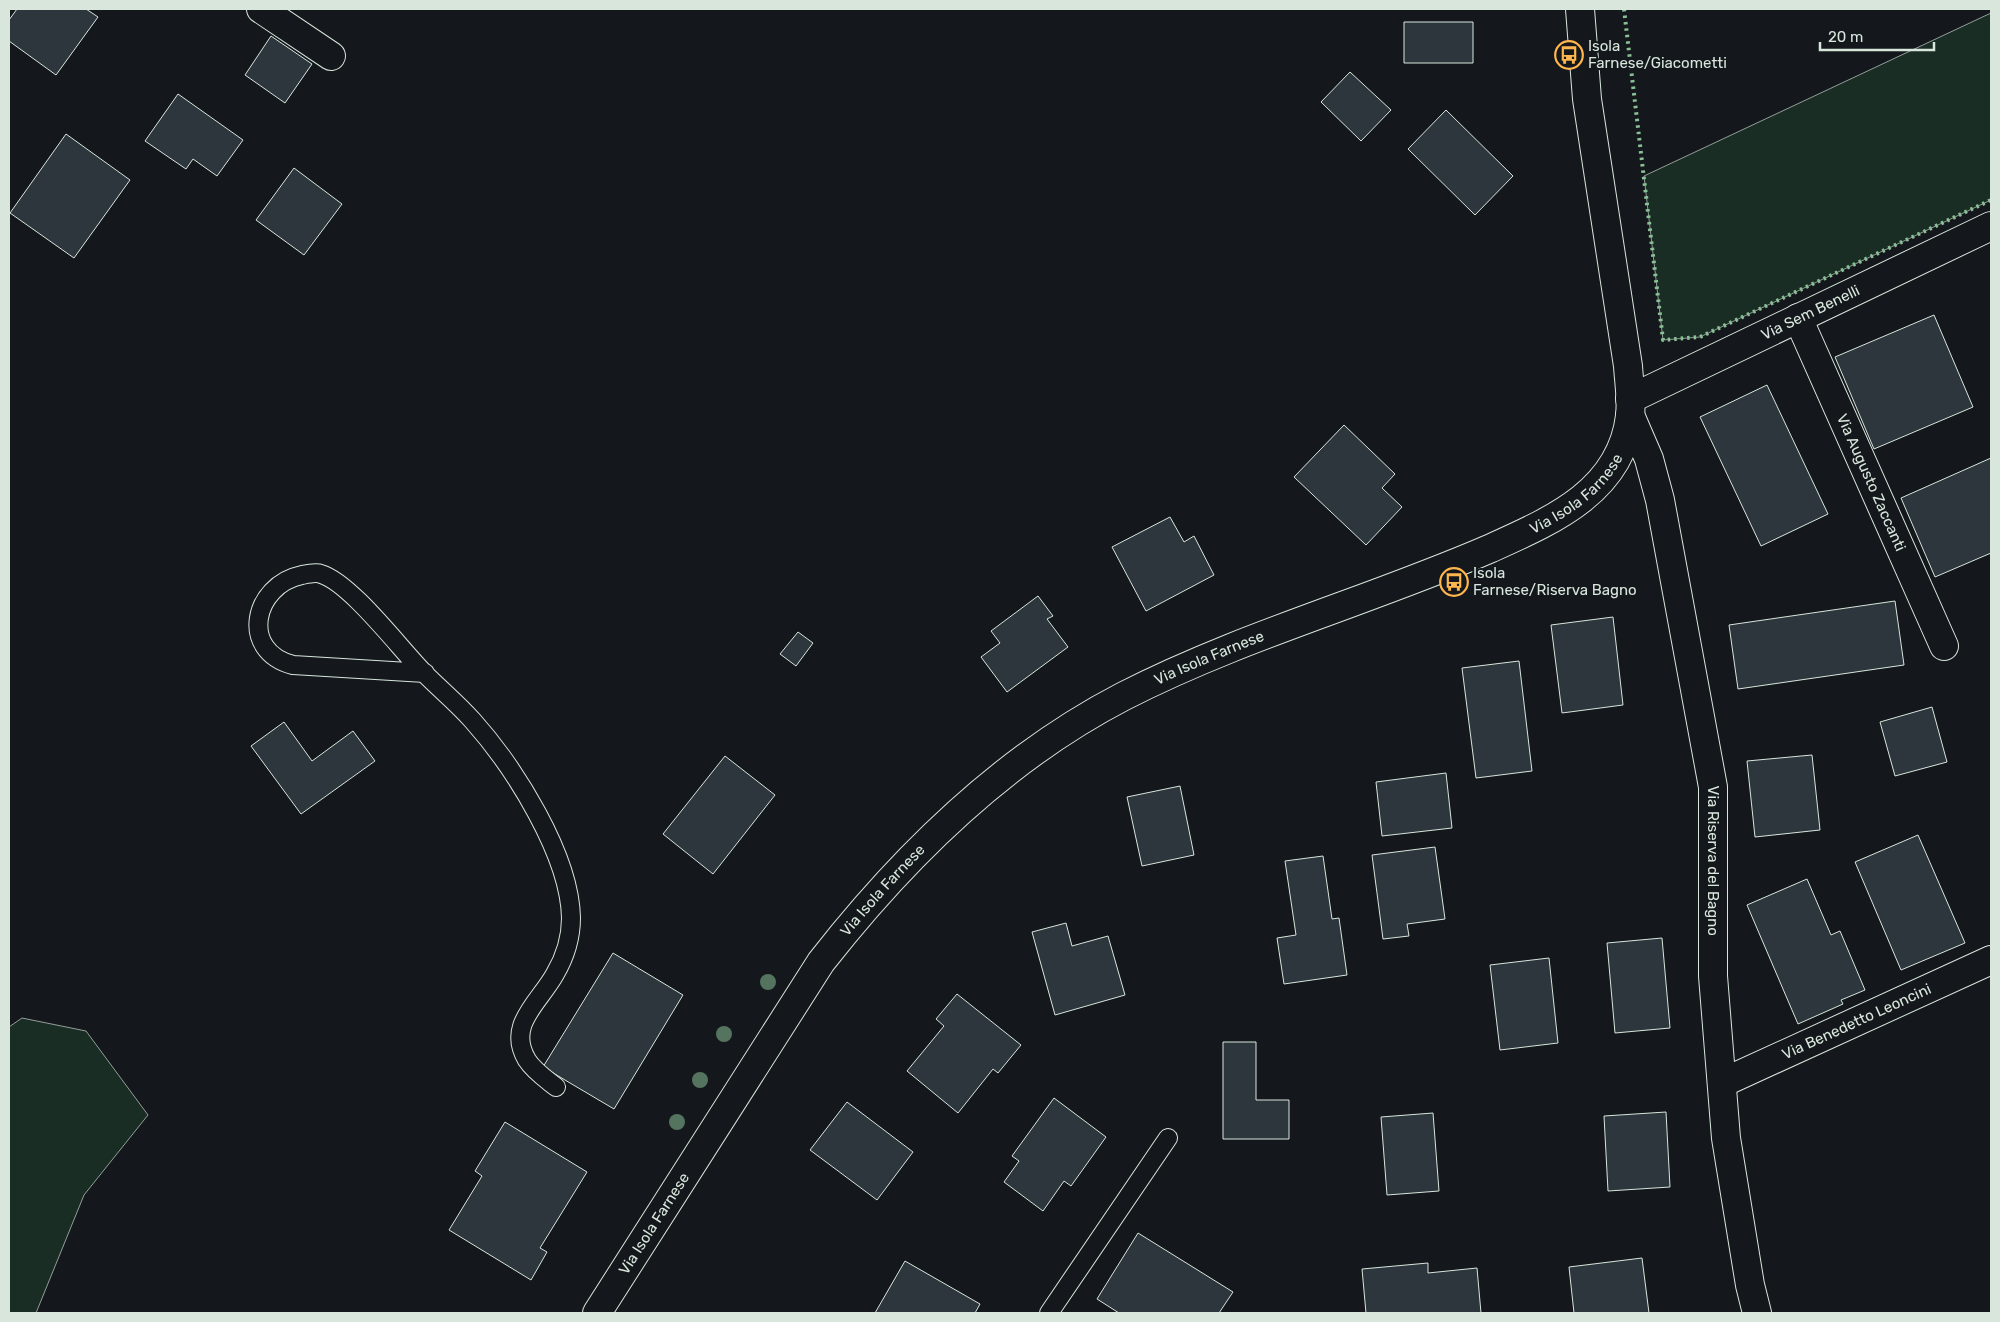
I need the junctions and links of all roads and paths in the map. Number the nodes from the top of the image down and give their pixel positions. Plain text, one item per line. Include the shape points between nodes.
1 (261, 9) edge
2 (1580, 9) edge
3 (331, 56) dead end
4 (1991, 226) edge
5 (1798, 318) junction
6 (1630, 407) junction
7 (1944, 646) dead end
8 (425, 674) junction
9 (1991, 960) edge
10 (1722, 1083) junction
11 (556, 1087) dead end
12 (1168, 1138) dead end
13 (598, 1313) edge
14 (1049, 1313) edge
15 (1757, 1313) edge

1 - 3 street
2 - 6 street, Via Isola Farnese via 1587,99 1626,357
4 - 5 street, Via Sem Benelli
5 - 6 street, Via Sem Benelli
5 - 7 street, Via Augusto Zaccanti
6 - 10 street, Via Riserva del Bagno via 1660,500 1713,787 1713,976
6 - 13 street, Via Isola Farnese via 1625,440 1616,461 1592,490 1564,512 1468,558 1238,645 1123,696 1042,746 962,810 897,872 821,962
8 - 8 lane via 352,595 321,574 296,576 283,583 265,601 259,613 258,628 262,641 280,662 293,666
8 - 11 lane via 450,696 491,743 519,784 542,824 566,881 570,902 569,939 555,974 524,1020 519,1038 528,1062
9 - 10 street, Via Benedetto Leoncini
10 - 15 street, Via Riserva del Bagno via 1728,1148
12 - 14 lane

